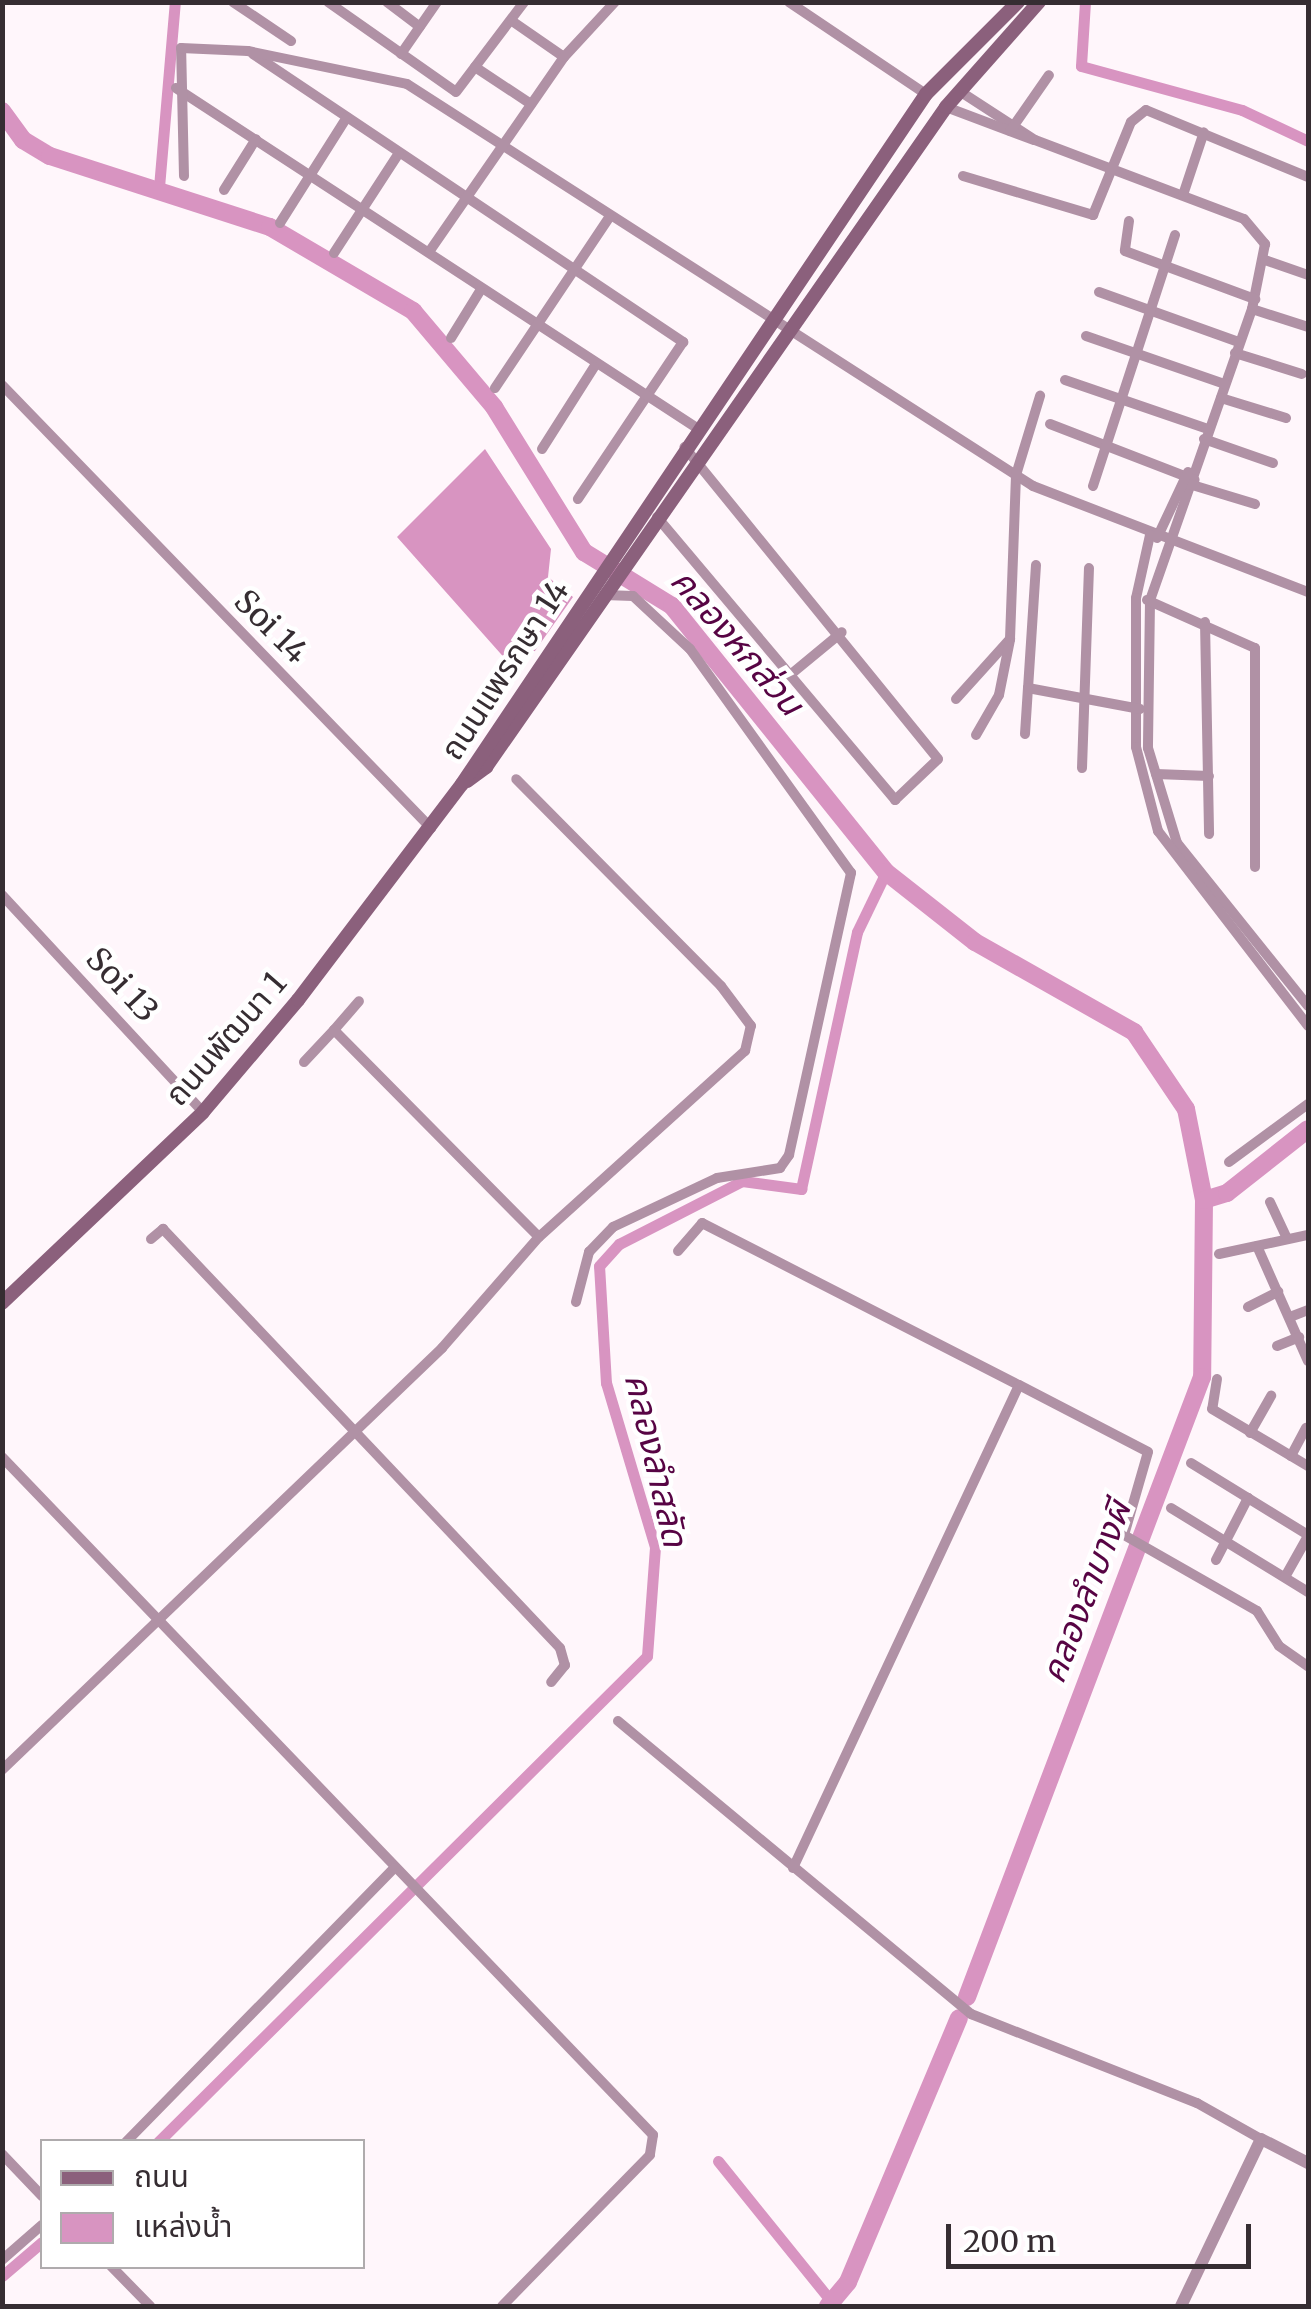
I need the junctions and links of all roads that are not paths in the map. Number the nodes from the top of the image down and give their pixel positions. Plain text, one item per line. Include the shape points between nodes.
1 (328, 2) edge
2 (387, 2) edge
3 (437, 2) edge
4 (524, 2) edge
5 (615, 2) edge
6 (789, 2) edge
7 (1018, 2) edge
8 (1039, 2) edge
9 (233, 3) edge
10 (342, 6) edge
11 (806, 7) edge
12 (512, 21) junction
13 (420, 27) junction
14 (291, 42) dead end
15 (248, 50) junction
16 (400, 54) junction
17 (564, 57) junction
18 (475, 67) junction
19 (1049, 75) dead end
20 (943, 79) junction
21 (176, 88) junction
22 (961, 92) junction
23 (926, 94) junction
24 (530, 104) junction
25 (946, 107) junction
26 (913, 113) junction
27 (347, 117) junction
28 (932, 126) junction
29 (1010, 131) junction
30 (1204, 132) junction
31 (256, 138) junction
32 (502, 147) junction
33 (400, 153) junction
34 (1114, 169) junction
35 (311, 174) junction
36 (184, 176) dead end
37 (963, 176) dead end
38 (1308, 176) edge
39 (224, 190) dead end
40 (1182, 195) junction
41 (465, 198) junction
42 (364, 208) junction
43 (609, 218) junction
44 (1129, 221) dead end
45 (280, 223) dead end
46 (1175, 235) dead end
47 (429, 252) junction
48 (334, 253) dead end
49 (1264, 260) junction
50 (1166, 266) junction
51 (573, 271) junction
52 (1308, 275) edge
53 (480, 292) junction
54 (1099, 292) dead end
55 (1253, 304) junction
56 (1150, 310) junction
57 (770, 322) junction
58 (1308, 327) edge
59 (536, 328) junction
60 (787, 332) junction
61 (1086, 336) dead end
62 (451, 338) dead end
63 (1237, 347) junction
64 (1136, 354) junction
65 (594, 367) junction
66 (1302, 374) dead end
67 (1064, 380) dead end
68 (2, 384) edge
69 (1225, 384) junction
70 (495, 388) dead end
71 (1040, 396) dead end
72 (1221, 398) junction
73 (1120, 399) junction
74 (644, 401) junction
75 (1286, 418) dead end
76 (1050, 424) dead end
77 (696, 428) junction
78 (1206, 434) junction
79 (1105, 445) junction
80 (684, 447) junction
81 (542, 449) dead end
82 (698, 458) junction
83 (1273, 463) dead end
84 (1016, 475) junction
85 (1189, 480) junction
86 (1093, 486) dead end
87 (578, 499) dead end
88 (1255, 504) dead end
89 (656, 516) junction
90 (1153, 536) junction
91 (1171, 543) junction
92 (1036, 566) dead end
93 (1089, 568) dead end
94 (601, 587) junction
95 (1308, 592) edge
96 (1136, 598) junction
97 (1150, 601) junction
98 (1206, 622) junction
99 (842, 632) junction
100 (1010, 639) junction
101 (790, 675) junction
102 (1028, 688) junction
103 (956, 699) dead end
104 (1084, 700) junction
105 (1141, 709) junction
106 (1025, 734) dead end
107 (976, 735) dead end
108 (1082, 768) dead end
109 (1156, 774) junction
110 (1209, 776) junction
111 (516, 779) dead end
112 (462, 784) joint
113 (431, 828) junction
114 (1209, 834) dead end
115 (1255, 867) dead end
116 (1198, 883) junction
117 (2, 895) edge
118 (1269, 969) junction
119 (359, 1001) dead end
120 (1308, 1006) edge
121 (1308, 1026) edge
122 (334, 1030) junction
123 (304, 1062) dead end
124 (1308, 1104) edge
125 (203, 1112) junction
126 (1229, 1162) dead end
127 (1270, 1202) dead end
128 (539, 1237) junction
129 (1286, 1238) junction
130 (151, 1239) dead end
131 (1307, 1239) edge
132 (1256, 1246) junction
133 (678, 1250) dead end
134 (1218, 1254) dead end
135 (1278, 1292) junction
136 (576, 1302) dead end
137 (2, 1303) edge
138 (1248, 1307) dead end
139 (1308, 1310) edge
140 (1290, 1317) junction
141 (1299, 1337) junction
142 (1277, 1346) dead end
143 (1308, 1361) edge
144 (1217, 1379) dead end
145 (1019, 1386) junction
146 (1270, 1396) dead end
147 (1306, 1428) edge
148 (356, 1430) junction
149 (1250, 1432) junction
150 (1291, 1456) junction
151 (2, 1457) edge
152 (1191, 1463) dead end
153 (1308, 1466) edge
154 (1248, 1498) junction
155 (1171, 1508) dead end
156 (1308, 1535) edge
157 (1226, 1541) junction
158 (1216, 1560) dead end
159 (1285, 1576) junction
160 (1308, 1592) edge
161 (160, 1618) junction
162 (1308, 1666) edge
163 (552, 1682) dead end
164 (618, 1721) dead end
165 (2, 1770) edge
166 (394, 1868) junction
167 (793, 1868) junction
168 (129, 2139) edge
169 (1261, 2139) junction
170 (2, 2154) edge
171 (1308, 2164) edge
172 (40, 2194) edge
173 (40, 2227) edge
174 (2, 2260) edge
175 (115, 2269) edge
176 (150, 2306) edge
177 (502, 2306) edge
178 (1181, 2306) edge

1 - 10 street
2 - 13 street
3 - 13 street
4 - 12 street
5 - 17 street
6 - 11 street
7 - 20 main road, ถนนแพรกษา 14
8 - 22 main road, ถนนแพรกษา 14
9 - 14 street
10 - 16 street
11 - 23 street
12 - 17 street
12 - 18 street
13 - 16 street
15 - 21 street via 181,48
15 - 27 street
15 - 32 street via 408,84
16 - 18 street via 456,92
17 - 24 street
18 - 24 street
19 - 29 street
20 - 22 main road
20 - 23 main road, ถนนแพรกษา 14
21 - 31 street
21 - 36 street
22 - 25 main road, ถนนแพรกษา 14
22 - 29 street
23 - 26 main road, ถนนแพรกษา 14
24 - 32 street
25 - 28 main road, ถนนแพรกษา 14
25 - 29 street
26 - 28 main road
26 - 57 main road, ถนนแพรกษา 14
27 - 33 street
27 - 35 street
28 - 60 main road, ถนนแพรกษา 14
29 - 34 street
30 - 34 street via 1140,111
30 - 38 street
30 - 40 street
31 - 35 street
31 - 39 street
32 - 41 street
32 - 43 street
33 - 41 street
33 - 42 street
34 - 37 street via 1093,216
34 - 40 street
35 - 42 street
35 - 45 street
40 - 49 street via 1244,218 1265,244
41 - 47 street
41 - 51 street
42 - 47 street
42 - 48 street
43 - 51 street
43 - 57 street
44 - 50 street via 1125,251
46 - 50 street
47 - 53 street
49 - 52 street
49 - 55 street
50 - 55 street
50 - 56 street
51 - 59 street
51 - 74 street via 682,342
53 - 59 street
53 - 62 street
54 - 56 street
55 - 58 street
55 - 63 street
56 - 63 street
56 - 64 street
57 - 60 street
57 - 77 main road, ถนนแพรกษา 14
59 - 65 street
59 - 70 street
60 - 82 main road, ถนนแพรกษา 14
60 - 84 street
61 - 64 street
63 - 66 street
63 - 69 street
64 - 69 street
64 - 73 street
65 - 74 street
65 - 81 street
67 - 73 street
68 - 113 street, Soi 14
69 - 72 street
71 - 84 street
72 - 75 street
72 - 78 street
73 - 78 street
73 - 79 street
74 - 77 street
74 - 87 street
76 - 79 street
77 - 80 main road, ถนนแพรกษา 14
78 - 83 street
78 - 85 street
79 - 85 street
79 - 86 street
80 - 82 street
80 - 94 main road, ถนนแพรกษา 14 via 621,539
82 - 89 main road, ถนนแพรกษา 14
82 - 99 street
84 - 90 street
84 - 100 street
85 - 88 street
85 - 90 street
85 - 91 street
89 - 94 main road, ถนนแพรกษา 14
89 - 101 street
90 - 91 street
90 - 96 street
91 - 95 street
91 - 97 street
92 - 102 street
93 - 104 street
94 - 112 main road, ถนนแพรกษา 14
94 - 136 street via 633,596 690,649 851,873 789,1155 780,1168 717,1178 613,1227 588,1252
96 - 97 street
96 - 105 street
97 - 98 street
97 - 105 street
98 - 110 street
98 - 115 street via 1254,648
99 - 101 street
99 - 101 street via 942,754 898,800
100 - 103 street
100 - 107 street via 999,695
102 - 104 street
102 - 106 street
104 - 105 street
104 - 108 street
105 - 109 street
105 - 116 street via 1138,760 1158,831
109 - 110 street
109 - 116 street via 1169,826
110 - 114 street
111 - 128 street via 718,984 752,1038
112 - 113 main road, ถนนพัฒนา 1
113 - 125 main road, ถนนพัฒนา 1
116 - 118 street
117 - 125 street, Soi 13
118 - 120 street
118 - 121 street
119 - 122 street
122 - 123 street
122 - 128 street
124 - 126 street
125 - 137 main road, ถนนพัฒนา 1
127 - 129 street
128 - 148 street
129 - 131 street
129 - 132 street
130 - 148 street via 167,1225
132 - 134 street
132 - 135 street
133 - 145 street via 702,1223
135 - 138 street
135 - 140 street
139 - 140 street
140 - 141 street
141 - 142 street
141 - 143 street
144 - 149 street via 1212,1409
145 - 162 street via 1148,1452 1124,1534 1257,1611 1279,1646
145 - 167 street
146 - 149 street
147 - 150 street
148 - 161 street
148 - 163 street via 560,1648 565,1666
149 - 150 street
150 - 153 street
151 - 161 street
152 - 154 street
154 - 156 street
154 - 157 street
155 - 157 street
156 - 159 street
157 - 158 street
157 - 159 street
159 - 160 street
161 - 165 street
161 - 166 street
164 - 167 street
166 - 168 street
166 - 177 street via 654,2135 650,2155
167 - 169 street via 991,2026 1198,2103
169 - 171 street
169 - 178 street
170 - 172 street
173 - 174 street
175 - 176 street

